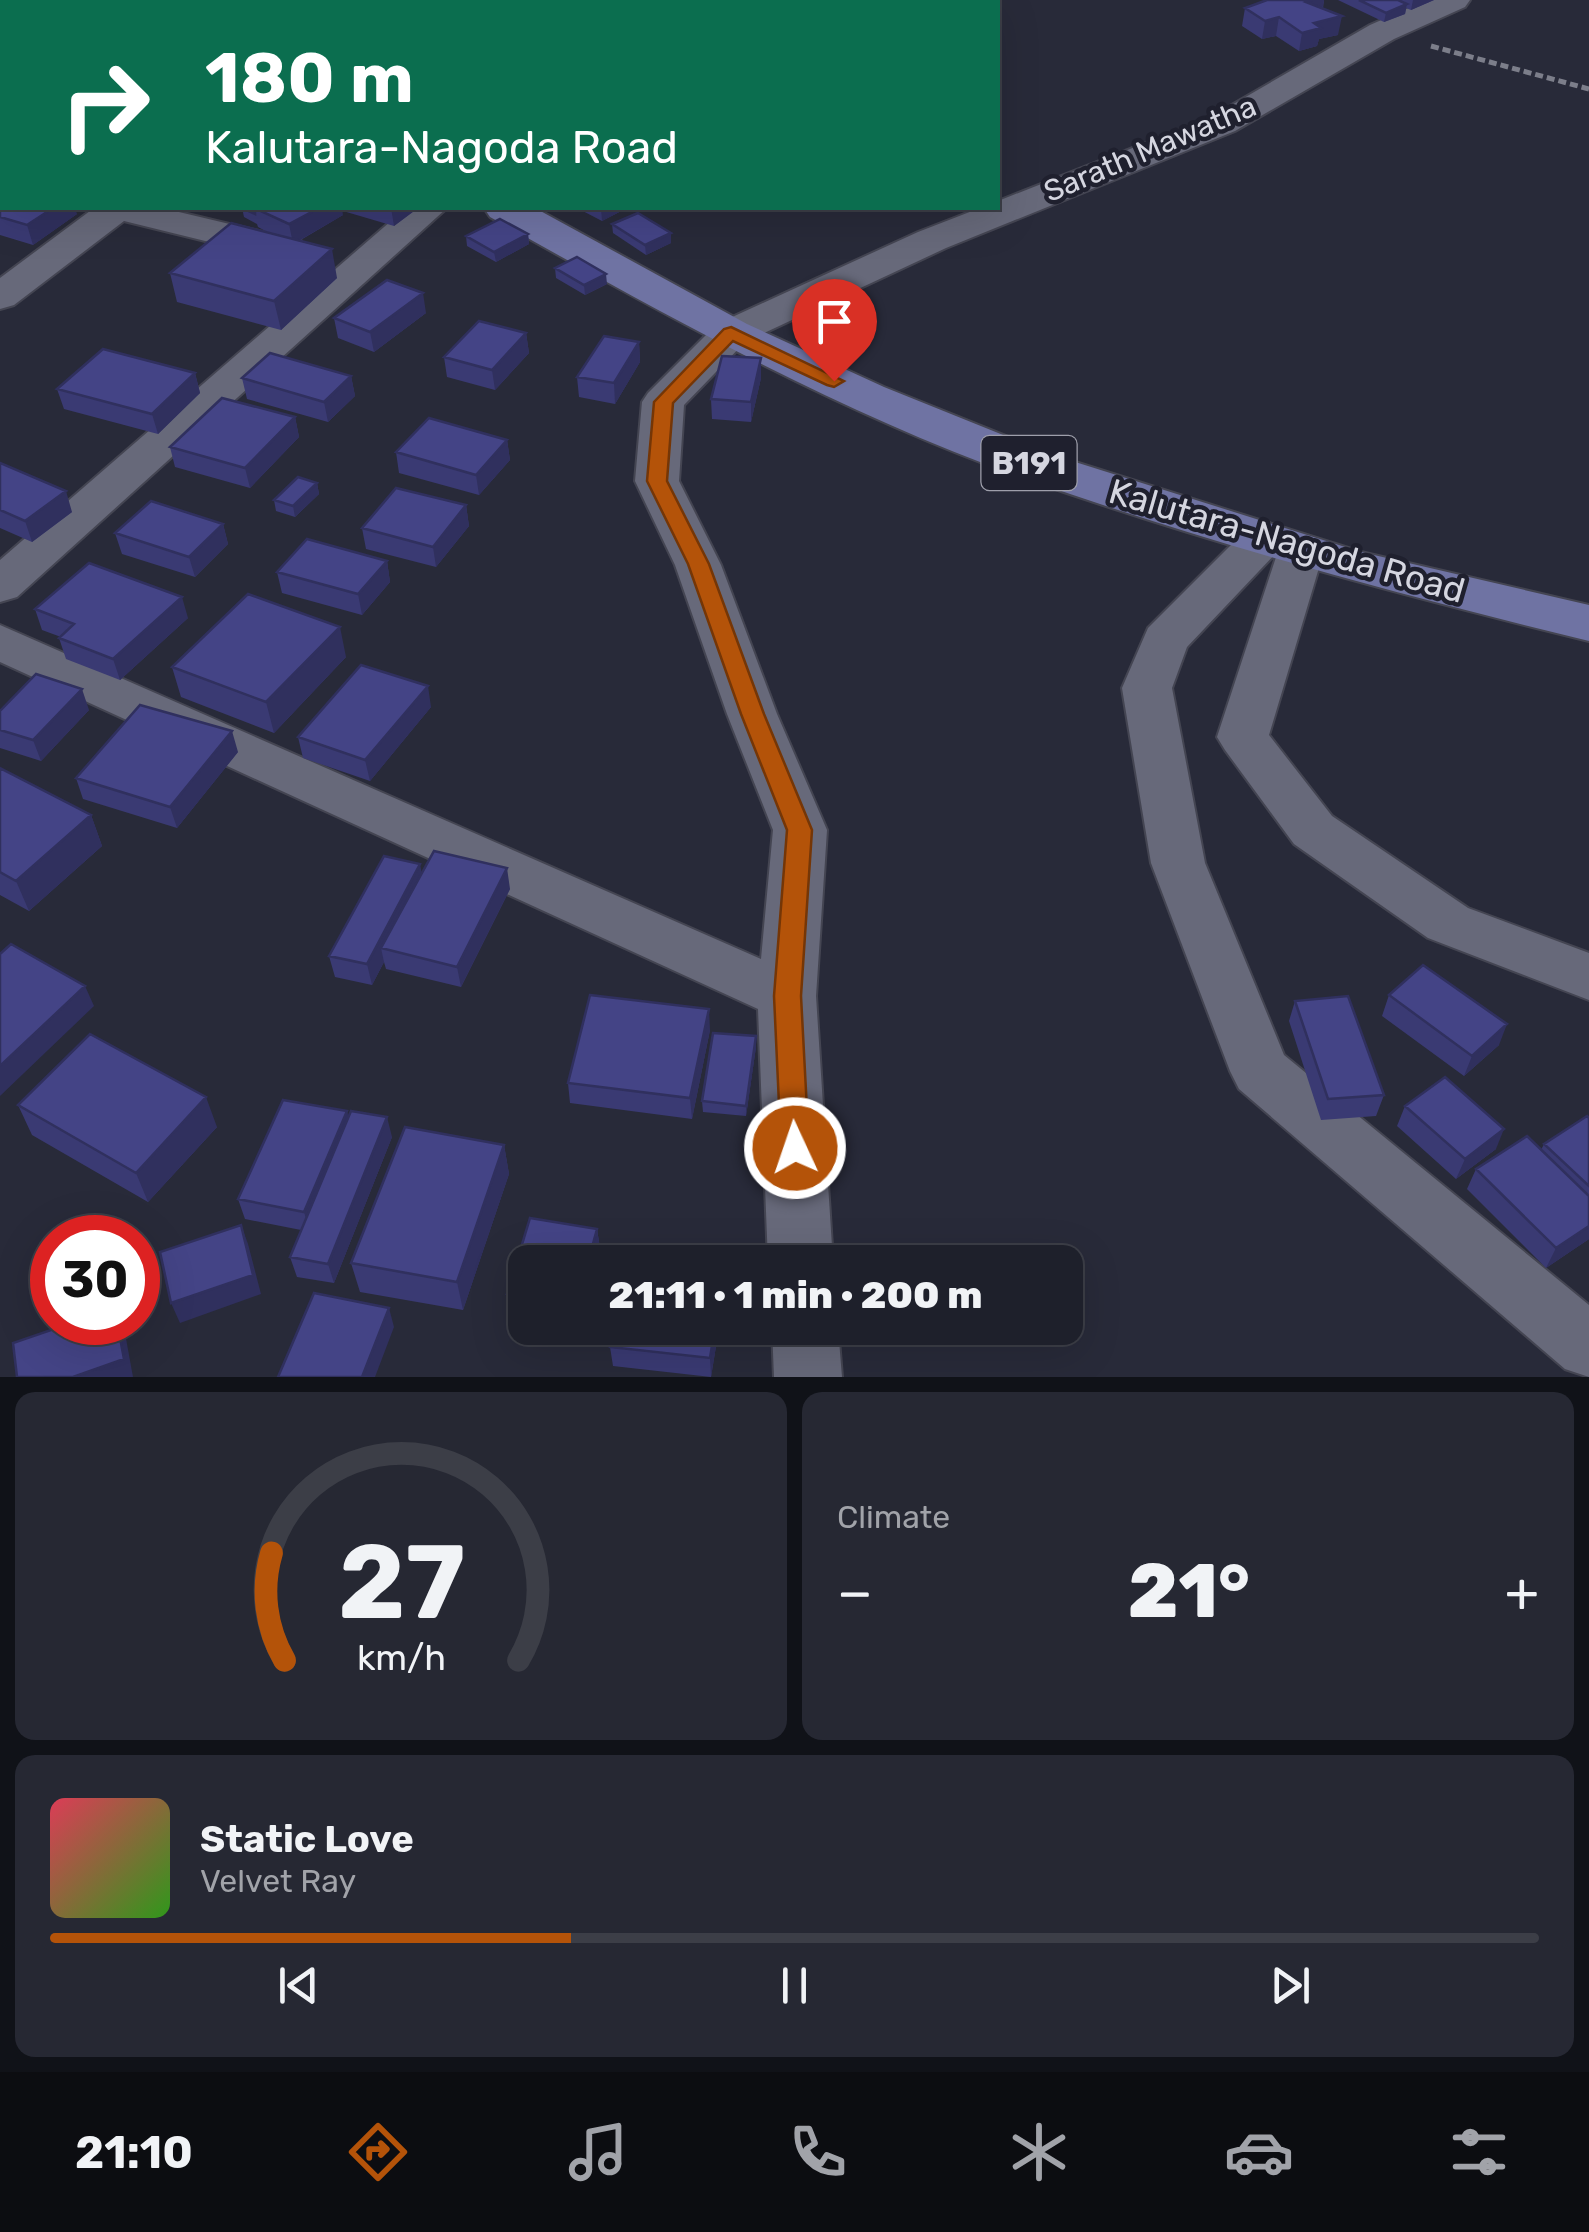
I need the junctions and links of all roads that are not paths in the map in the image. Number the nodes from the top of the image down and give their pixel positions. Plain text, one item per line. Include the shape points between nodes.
1 (1454, 0) edge
2 (115, 210) edge
3 (126, 210) edge
4 (426, 210) edge
5 (509, 210) edge
6 (360, 267) junction
7 (0, 297) edge
8 (731, 333) junction
9 (1282, 546) junction
10 (0, 586) edge
11 (1589, 623) edge
12 (0, 642) edge
13 (1589, 978) edge
14 (788, 996) junction
15 (800, 1245) edge
16 (805, 1345) edge
17 (1589, 1347) edge
18 (808, 1377) edge

1 - 8 street, Sarath Mawatha via 1382,32 1223,124 932,240
2 - 7 street
3 - 6 street
4 - 6 street
5 - 8 main road, Kalutara-Nagoda Road / B191
6 - 10 street
8 - 9 main road, Kalutara-Nagoda Road / B191 via 1036,466
8 - 14 street via 663,402 657,481 698,564 800,830
9 - 11 main road, Kalutara-Nagoda Road / B191
9 - 13 street via 1243,737 1313,830 1448,923
9 - 17 street via 1165,640 1147,688 1178,863 1260,1072
12 - 14 street
14 - 15 street
16 - 18 street

